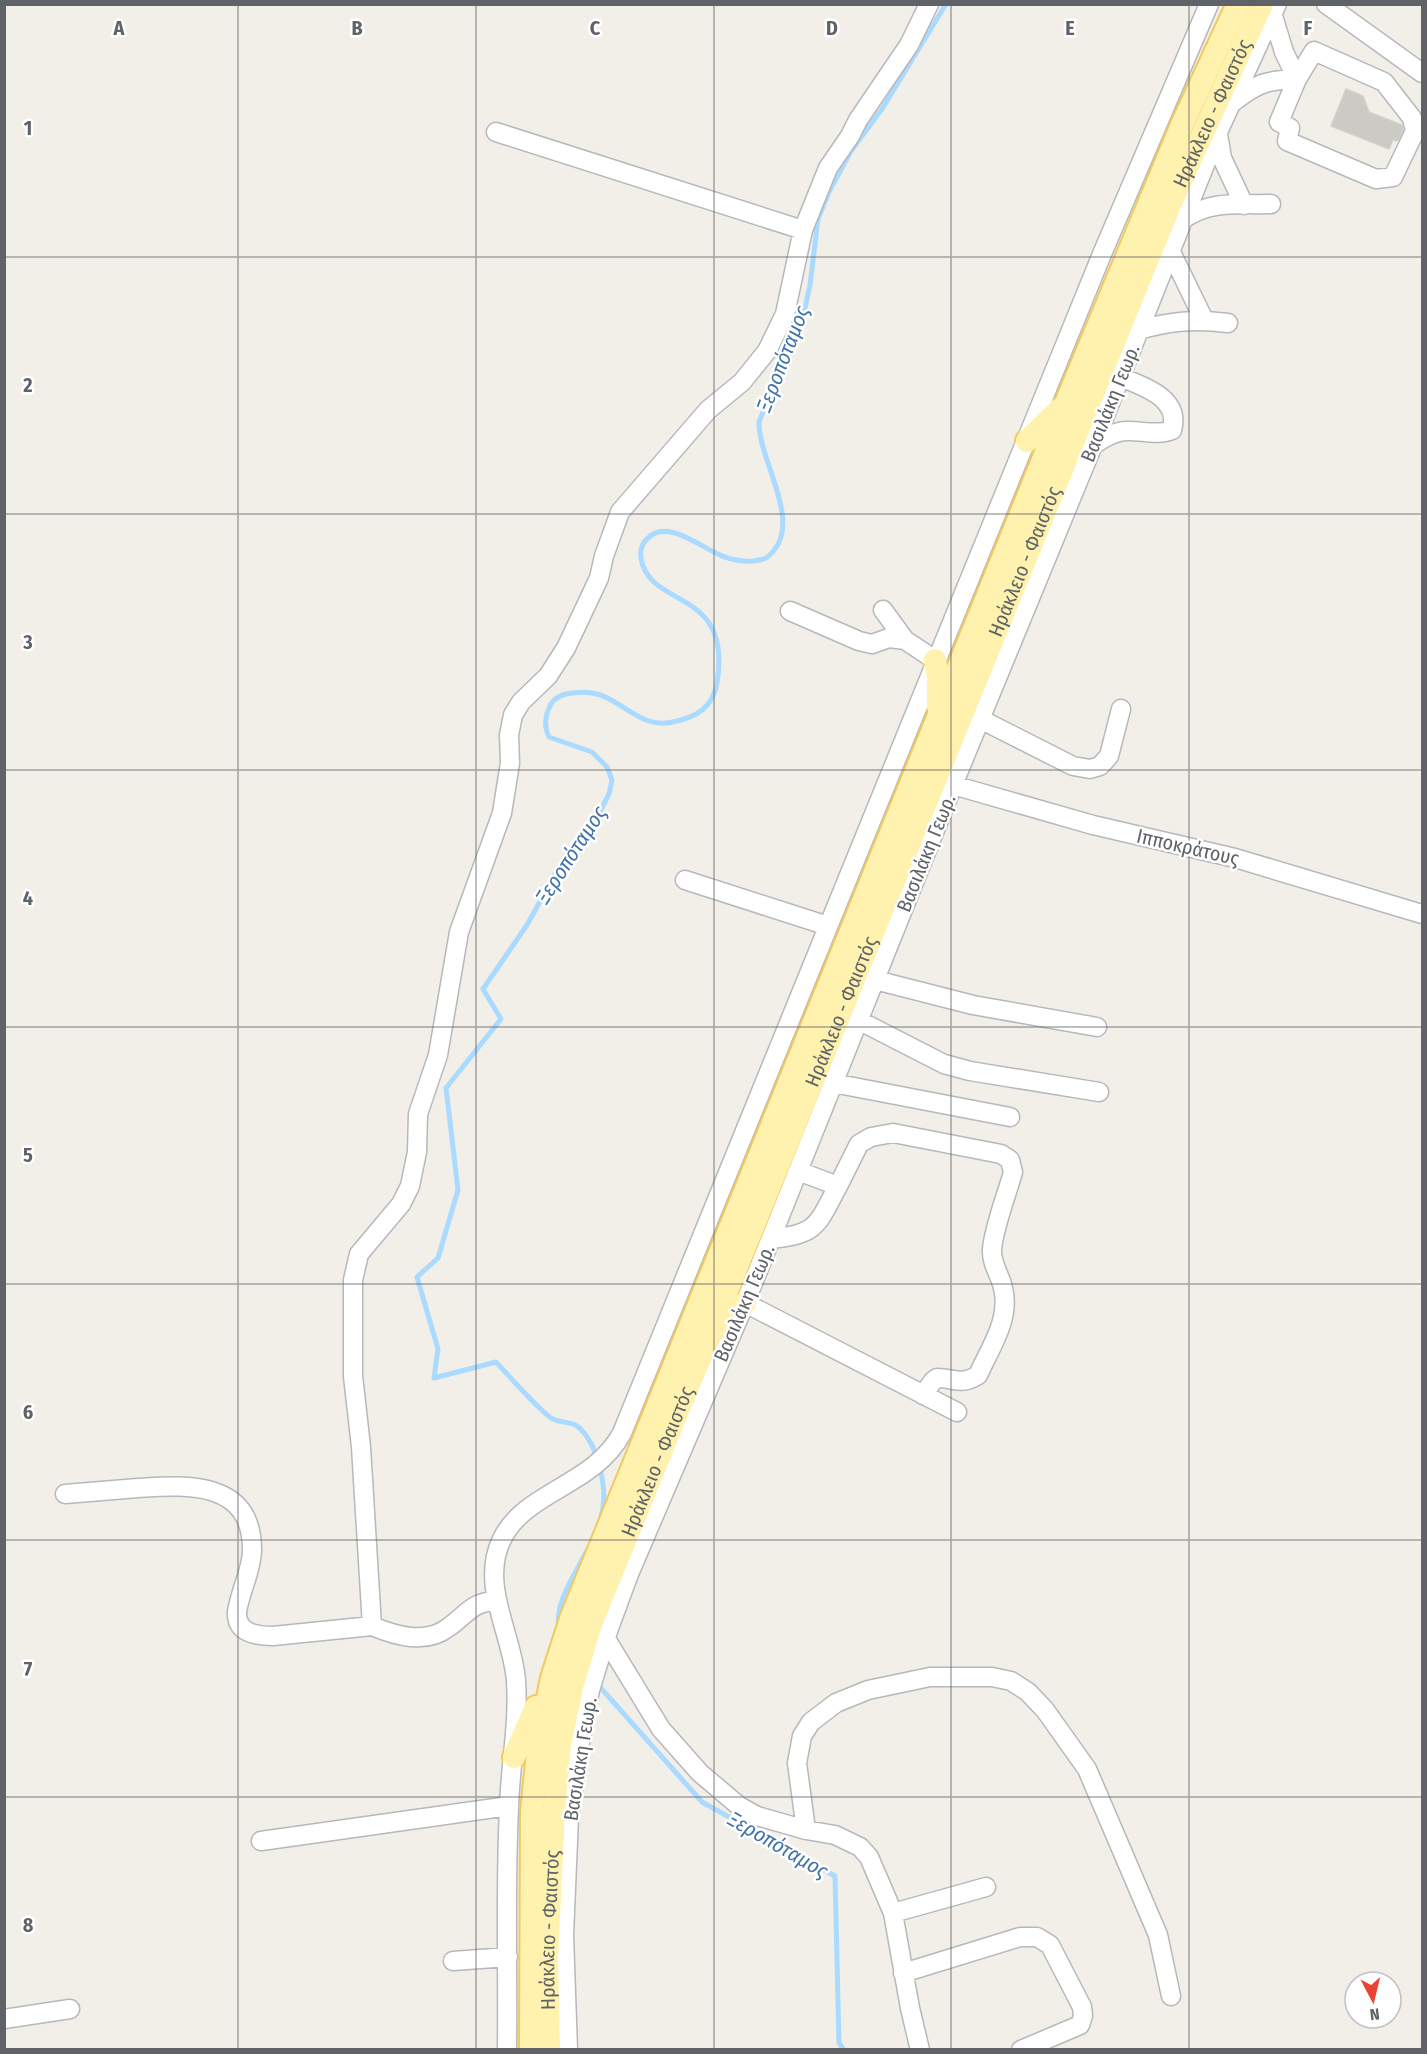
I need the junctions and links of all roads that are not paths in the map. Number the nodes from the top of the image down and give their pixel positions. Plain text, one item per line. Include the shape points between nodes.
1 (929, 4) edge
2 (1209, 4) edge
3 (1238, 4) edge
4 (1326, 4) edge
5 (1270, 8) edge
6 (1422, 73) edge
7 (1297, 79) junction
8 (1230, 104) junction
9 (496, 132) dead end
10 (1218, 132) junction
11 (1271, 204) dead end
12 (1244, 205) junction
13 (1182, 220) junction
14 (802, 230) junction
15 (1170, 250) junction
16 (1204, 320) junction
17 (1228, 323) dead end
18 (1139, 330) junction
19 (1120, 377) junction
20 (1067, 401) junction
21 (1027, 441) junction
22 (1093, 445) junction
23 (883, 610) dead end
24 (790, 611) dead end
25 (905, 640) junction
26 (935, 660) junction
27 (1121, 710) dead end
28 (938, 716) junction
29 (980, 719) junction
30 (953, 785) junction
31 (685, 880) dead end
32 (1422, 914) edge
33 (828, 926) junction
34 (875, 980) junction
35 (858, 1020) junction
36 (1097, 1027) dead end
37 (833, 1083) junction
38 (1099, 1092) dead end
39 (1010, 1117) dead end
40 (798, 1171) junction
41 (838, 1186) junction
42 (771, 1239) junction
43 (745, 1302) junction
44 (707, 1342) junction
45 (923, 1395) junction
46 (957, 1413) dead end
47 (65, 1494) dead end
48 (497, 1601) junction
49 (571, 1619) junction
50 (372, 1626) junction
51 (606, 1639) junction
52 (514, 1757) junction
53 (509, 1806) junction
54 (806, 1830) junction
55 (261, 1841) dead end
56 (986, 1887) dead end
57 (893, 1913) junction
58 (564, 1928) junction
59 (453, 1961) dead end
60 (528, 1961) junction
61 (903, 1973) junction
62 (1171, 1996) dead end
63 (508, 2000) junction
64 (567, 2007) junction
65 (70, 2009) dead end
66 (4, 2019) edge
67 (507, 2049) edge
68 (531, 2049) edge
69 (549, 2049) edge
70 (568, 2049) edge
71 (920, 2049) edge
72 (1021, 2049) edge

1 - 14 street via 909,45 828,168
2 - 21 street
3 - 20 main road, Ηράκλειο - Φαιστός via 1182,124
4 - 6 street
5 - 7 street
5 - 8 street, Βασιλάκη Γεωρ.
5 - 44 main road, Ηράκλειο - Φαιστός via 1170,205
7 - 7 street via 1314,51 1384,82 1412,118 1416,131 1393,177 1376,179 1287,141 1290,128 1279,122
7 - 8 street via 1272,80
8 - 10 street, Βασιλάκη Γεωρ.
9 - 14 street
10 - 12 street via 1222,158
10 - 13 street, Βασιλάκη Γεωρ.
11 - 12 street
12 - 13 street via 1210,206
13 - 15 street, Βασιλάκη Γεωρ.
14 - 50 street via 785,314 767,351 742,382 708,410 620,513 599,578 566,648 548,676 513,715 502,813 459,932 438,1055 418,1114 417,1152 410,1186 401,1204 359,1254 353,1280 353,1376
15 - 16 street
15 - 18 street, Βασιλάκη Γεωρ.
16 - 17 street
16 - 18 street via 1176,321
18 - 19 street, Βασιλάκη Γεωρ.
19 - 22 street, Βασιλάκη Γεωρ.
19 - 22 street via 1148,388 1167,402 1174,421 1172,430 1120,431
20 - 21 main road
20 - 28 main road, Ηράκλειο - Φαιστός
21 - 26 street
22 - 29 street, Βασιλάκη Γεωρ.
23 - 25 street
24 - 25 street via 859,641 872,644 888,638
25 - 26 street
26 - 28 main road
26 - 33 street
27 - 29 street via 1109,756 1100,766 1090,769 1073,766
28 - 49 main road, Ηράκλειο - Φαιστός
29 - 30 street, Βασιλάκη Γεωρ.
30 - 32 street, Ιπποκράτους via 1093,825 1235,858
30 - 34 street, Βασιλάκη Γεωρ.
31 - 33 street
33 - 48 street via 618,1440 582,1476 528,1509 508,1529 496,1553
34 - 35 street, Βασιλάκη Γεωρ.
34 - 36 street via 973,1005
35 - 37 street, Βασιλάκη Γεωρ.
35 - 38 street via 944,1064
37 - 39 street
37 - 40 street, Βασιλάκη Γεωρ.
40 - 41 street
40 - 42 street, Βασιλάκη Γεωρ.
41 - 42 street via 810,1230
41 - 45 street via 859,1144 893,1133 1001,1154 1010,1160 1013,1172 992,1248 992,1263 1006,1302 1003,1322 978,1375 959,1382 938,1378
42 - 43 street, Βασιλάκη Γεωρ.
43 - 44 main road
43 - 45 street
43 - 51 street, Βασιλάκη Γεωρ. via 629,1574
44 - 60 main road, Ηράκλειο - Φαιστός via 613,1568 573,1683
45 - 46 street
47 - 50 street via 186,1486 214,1491 236,1505 249,1529 251,1556 237,1617 243,1629 259,1636 273,1636
48 - 50 street via 480,1602 434,1635 408,1638
48 - 52 street via 515,1676
49 - 52 main road
49 - 60 main road, Ηράκλειο - Φαιστός via 552,1678 538,1743
51 - 54 street via 661,1729 700,1773 757,1816
51 - 58 street, Βασιλάκη Γεωρ. via 590,1690 579,1748 569,1817
52 - 53 street
53 - 55 street
53 - 60 street
54 - 57 street via 835,1835 860,1847 869,1857
54 - 62 street via 797,1762 802,1736 811,1722 836,1703 868,1690 930,1677 992,1677 1011,1681 1045,1710 1087,1769 1158,1935
56 - 57 street
57 - 61 street
58 - 60 street via 555,1954
58 - 64 street, Βασιλάκη Γεωρ.
59 - 60 street
60 - 63 street
60 - 63 street
60 - 64 street via 556,1983
60 - 68 main road, Ηράκλειο - Φαιστός
60 - 69 main road, Ηράκλειο - Φαιστός
61 - 71 street
61 - 72 street via 1020,1937 1044,1941 1050,1945 1083,2016 1080,2025
63 - 67 street
64 - 70 street, Βασιλάκη Γεωρ.
65 - 66 street

